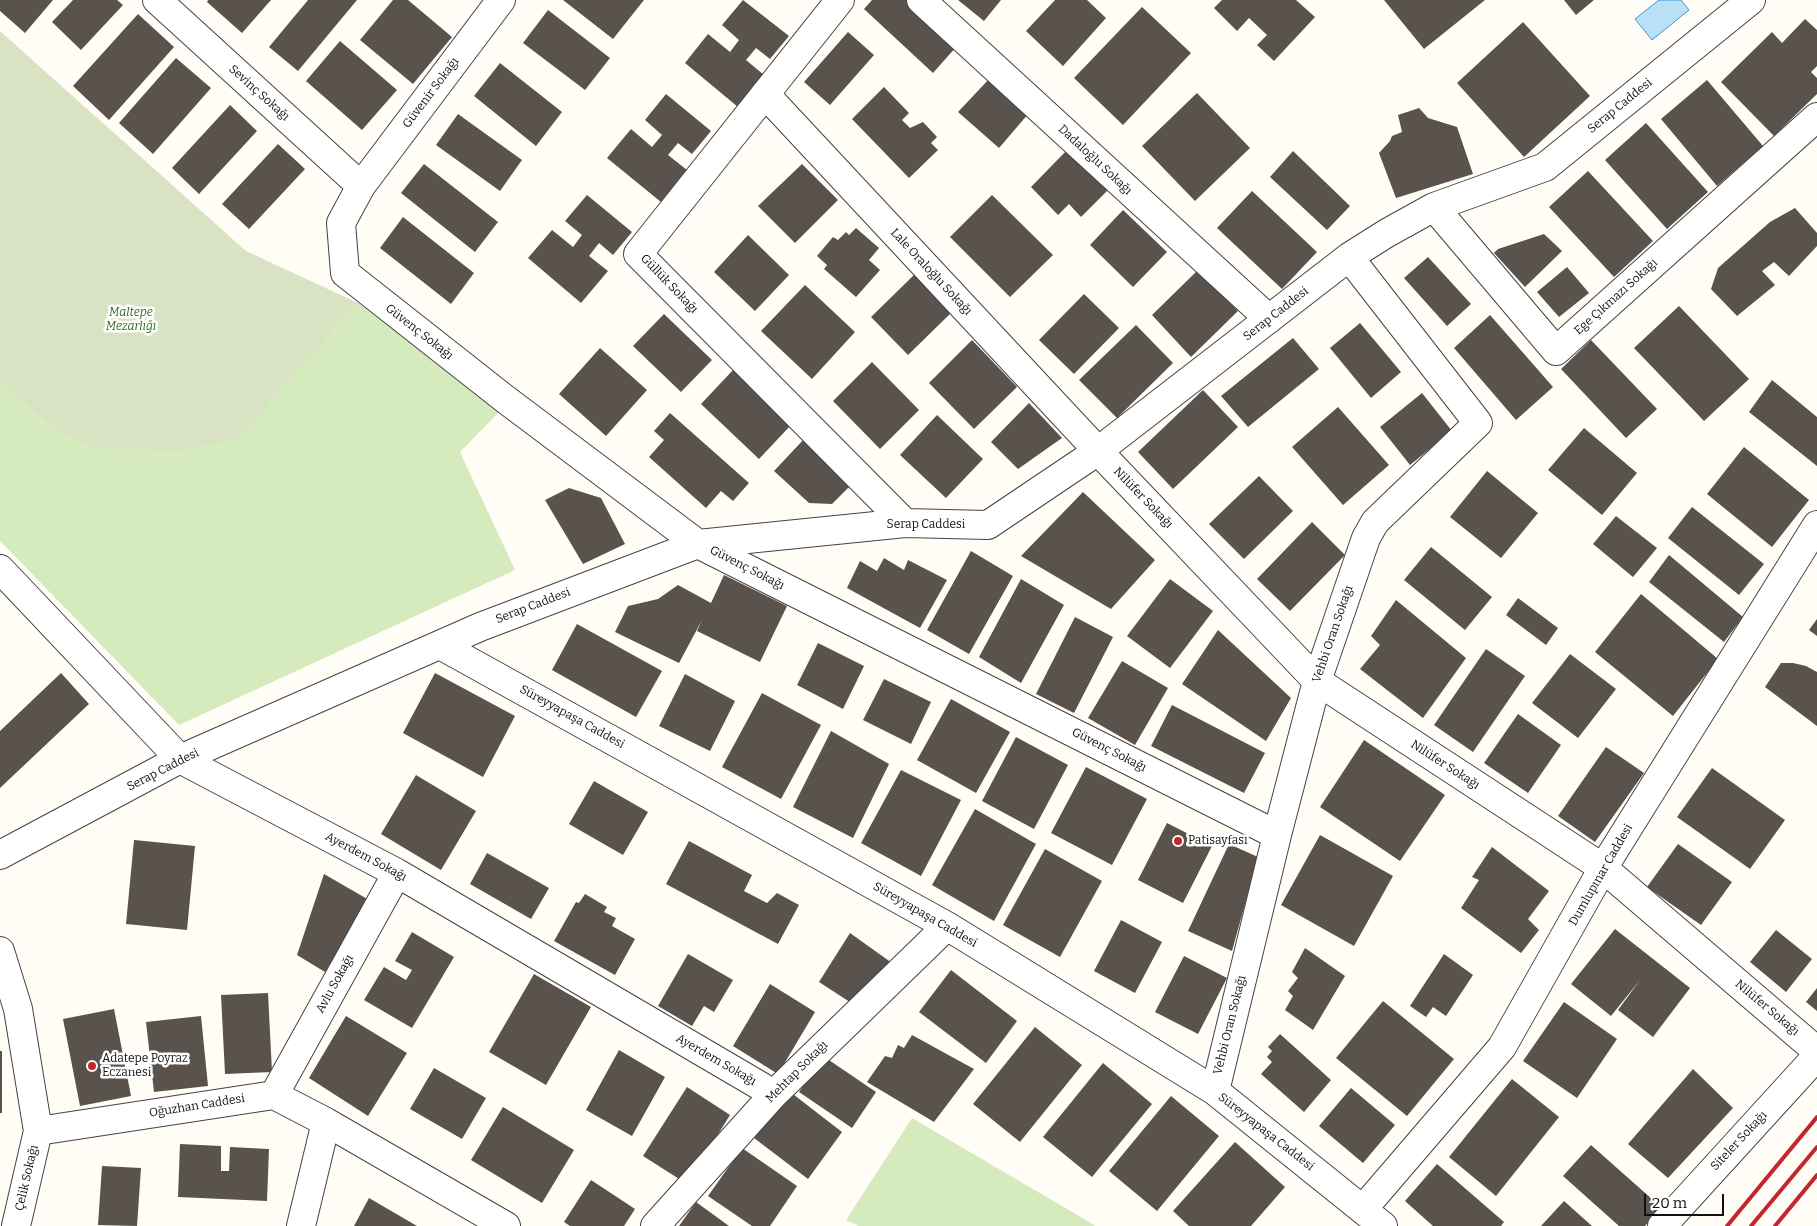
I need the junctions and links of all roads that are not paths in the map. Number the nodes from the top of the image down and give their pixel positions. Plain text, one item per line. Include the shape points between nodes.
1 (157, 0) edge
2 (502, 0) edge
3 (840, 0) edge
4 (921, 0) edge
5 (1751, 0) edge
6 (765, 94) junction
7 (1817, 117) edge
8 (361, 186) junction
9 (1434, 207) junction
10 (1349, 257) junction
11 (1269, 319) junction
12 (1098, 451) junction
13 (906, 523) junction
14 (1817, 525) edge
15 (698, 544) junction
16 (0, 569) edge
17 (440, 645) junction
18 (1317, 681) junction
19 (180, 759) junction
20 (1277, 835) junction
21 (0, 855) edge
22 (1603, 868) junction
23 (397, 873) junction
24 (947, 926) junction
25 (0, 951) edge
26 (1817, 1051) edge
27 (1817, 1056) edge
28 (1214, 1091) junction
29 (274, 1094) junction
30 (774, 1094) junction
31 (326, 1122) junction
32 (38, 1131) junction
33 (1373, 1218) edge
34 (16, 1226) edge
35 (301, 1226) edge
36 (506, 1226) edge
37 (656, 1226) edge
38 (1662, 1226) edge

1 - 8 street, Sevinç Sokağı
2 - 8 street, Güvenir Sokağı
3 - 6 street, Güllük Sokağı
4 - 11 street, Dadaloğlu Sokağı
5 - 9 street, Serap Caddesi via 1544,167
6 - 12 street, Lale Oraloğlu Sokağı
6 - 13 street, Güllük Sokağı via 638,254
7 - 9 street, Ege Çıkmazı Sokağı via 1556,351
8 - 15 street, Güvenç Sokağı via 341,222 345,273 505,399
9 - 10 street, Serap Caddesi
10 - 11 street, Serap Caddesi
10 - 18 street, Vehbi Oran Sokağı via 1478,423 1371,528
11 - 12 street, Serap Caddesi
12 - 13 street, Serap Caddesi via 988,525
12 - 18 street, Nilüfer Sokağı
13 - 15 street, Serap Caddesi
14 - 22 street, Dumlupınar Caddesi
15 - 17 street, Serap Caddesi via 480,626
15 - 20 street, Güvenç Sokağı
16 - 19 street, Ayerdem Sokağı
17 - 19 street, Serap Caddesi
17 - 24 street, Süreyyapaşa Caddesi
18 - 20 street, Vehbi Oran Sokağı
18 - 22 street, Nilüfer Sokağı
19 - 21 street, Serap Caddesi
19 - 23 street, Ayerdem Sokağı
20 - 28 street, Vehbi Oran Sokağı
22 - 26 street, Nilüfer Sokağı
22 - 33 street, Dumlupınar Caddesi via 1502,1047
23 - 29 street, Avlu Sokağı
23 - 30 street, Ayerdem Sokağı
24 - 28 street, Süreyyapaşa Caddesi
24 - 30 street, Mehtap Sokağı
25 - 32 street via 18,1009
27 - 38 street, Siteler Sokağı
28 - 33 street, Süreyyapaşa Caddesi
29 - 31 street
29 - 32 street, Oğuzhan Caddesi
30 - 37 street, Mehtap Sokağı
31 - 35 street
31 - 36 street
32 - 34 street, Çelik Sokağı

